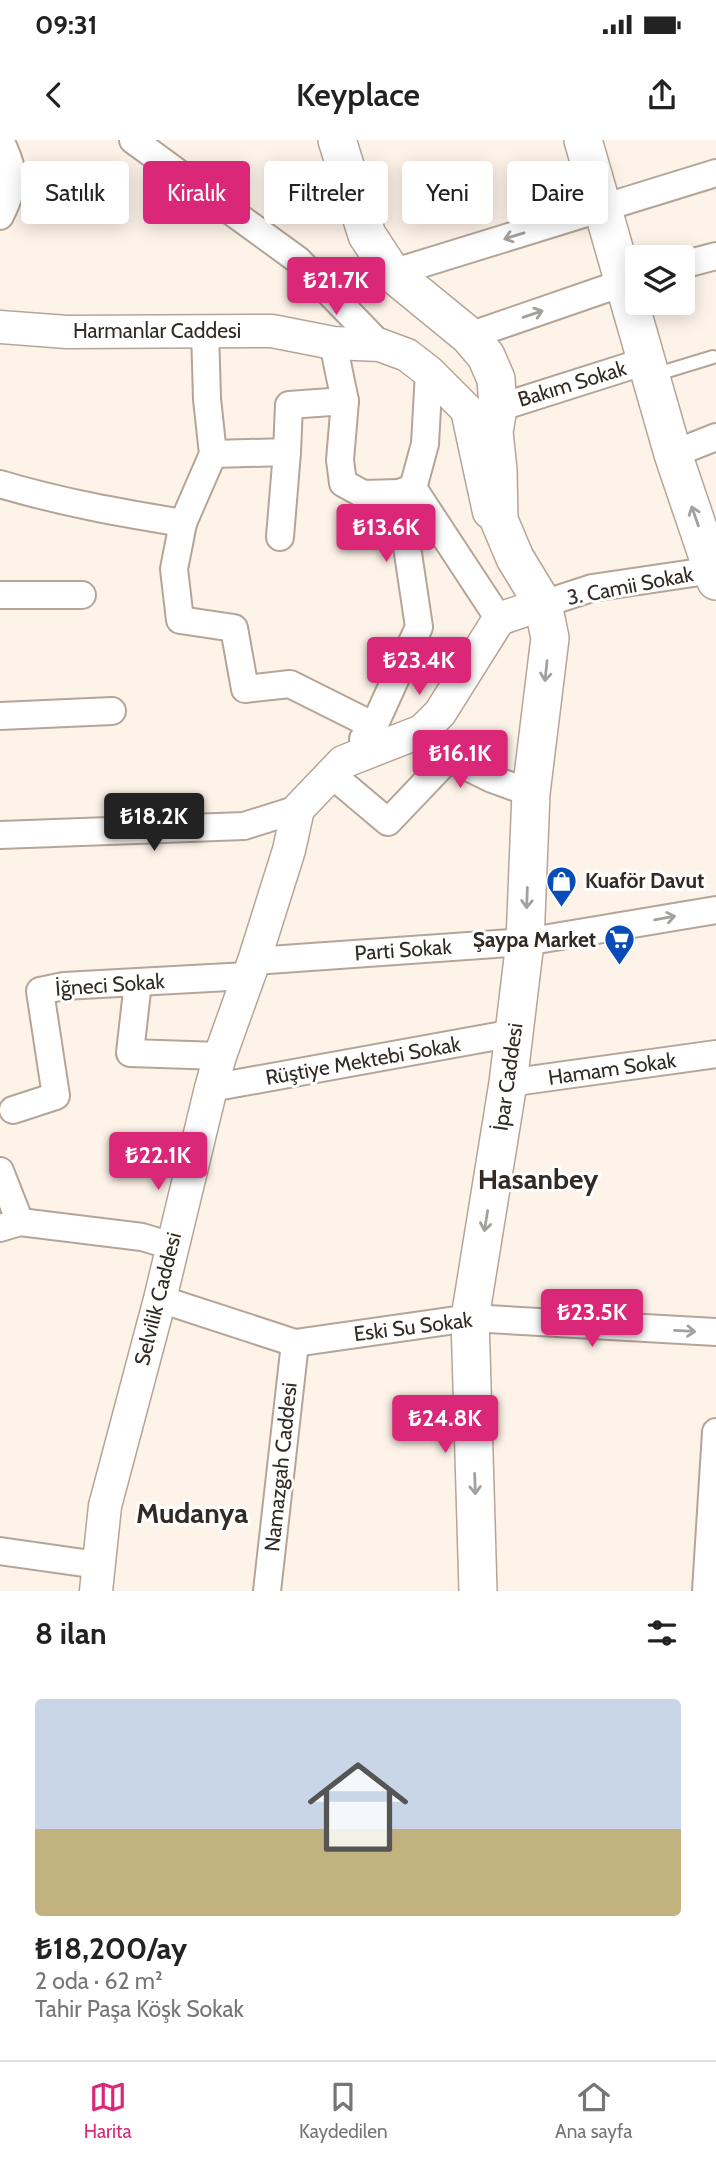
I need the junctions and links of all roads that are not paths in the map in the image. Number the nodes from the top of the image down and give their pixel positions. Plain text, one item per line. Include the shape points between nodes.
1 (0, 140) edge
2 (337, 140) edge
3 (583, 140) edge
4 (142, 144) edge
5 (589, 161) edge
6 (716, 173) edge
7 (608, 207) edge
8 (0, 216) edge
9 (608, 222) edge
10 (554, 224) edge
11 (716, 256) edge
12 (695, 262) edge
13 (625, 267) edge
14 (393, 273) junction
15 (625, 282) edge
16 (637, 315) edge
17 (0, 327) edge
18 (205, 330) junction
19 (469, 336) junction
20 (333, 343) junction
21 (380, 345) junction
22 (713, 357) dead end
23 (648, 369) junction
24 (429, 372) junction
25 (345, 401) junction
26 (498, 408) junction
27 (716, 437) edge
28 (286, 452) junction
29 (213, 454) junction
30 (673, 454) junction
31 (0, 484) edge
32 (406, 490) junction
33 (183, 523) junction
34 (279, 537) dead end
35 (515, 558) junction
36 (715, 576) edge
37 (82, 595) dead end
38 (0, 596) edge
39 (543, 604) junction
40 (499, 619) junction
41 (112, 711) dead end
42 (0, 716) edge
43 (374, 726) junction
44 (422, 731) junction
45 (449, 758) junction
46 (337, 768) junction
47 (531, 793) junction
48 (299, 809) junction
49 (0, 835) edge
50 (716, 910) edge
51 (525, 942) junction
52 (251, 968) junction
53 (138, 982) junction
54 (514, 1033) junction
55 (716, 1054) edge
56 (219, 1056) junction
57 (508, 1083) junction
58 (211, 1088) junction
59 (13, 1110) dead end
60 (0, 1171) edge
61 (10, 1225) edge
62 (172, 1246) junction
63 (160, 1298) junction
64 (470, 1318) junction
65 (716, 1332) edge
66 (295, 1343) junction
67 (716, 1432) edge
68 (0, 1551) edge
69 (97, 1578) edge
70 (267, 1591) edge
71 (478, 1591) edge
72 (706, 1591) edge

1 - 8 street via 12,167 11,194
2 - 14 main road, İpar Caddesi via 367,235
3 - 5 main road
4 - 21 street via 298,260
6 - 7 street
9 - 13 main road
10 -> 14 street
11 - 12 street
14 - 19 main road, İpar Caddesi
19 -> 15 street
16 - 23 main road
17 - 18 street, Harmanlar Caddesi via 79,332
18 - 20 street, Harmanlar Caddesi via 272,331
18 - 29 street
19 - 26 main road, İpar Caddesi via 486,356 496,379
20 - 21 street, Harmanlar Caddesi
20 - 25 street
21 - 24 street, Harmanlar Caddesi via 407,355
22 - 23 lane
23 - 26 street, Bakım Sokak
23 - 30 main road
24 - 32 street via 425,444
24 - 35 street, Harmanlar Caddesi via 467,410 494,531
25 - 28 street via 289,405
25 - 32 street via 340,460 343,483 363,494
26 - 35 main road, İpar Caddesi via 494,432 499,520
27 - 30 street
28 - 29 street
28 - 34 street
29 - 33 street
36 -> 30 main road
31 - 33 street via 47,498
32 - 40 street
32 - 43 street via 419,627
33 - 43 street via 174,569 180,620 234,628 245,689 290,684
35 - 39 main road, İpar Caddesi
36 - 39 street, 3. Camii Sokak via 592,589
37 - 38 street
39 - 40 street, 3. Camii Sokak
39 -> 47 main road, İpar Caddesi via 550,638
40 - 44 street via 440,713
41 - 42 street
43 - 46 street
44 - 45 street
44 - 46 street
45 - 46 street via 387,822
45 - 47 street
46 - 48 street
47 -> 51 main road, İpar Caddesi
48 - 49 street via 244,826
48 - 52 street, Selvilik Caddesi
51 -> 50 street, Parti Sokak
51 - 52 street, Parti Sokak
51 - 54 main road, İpar Caddesi
52 - 53 street, İğneci Sokak
52 - 56 street, Selvilik Caddesi
53 - 56 street via 130,1053
53 - 59 street, İğneci Sokak via 64,986 40,992 56,1096
54 - 57 main road, İpar Caddesi
54 - 58 street, Rüştiye Mektebi Sokak
55 - 57 street, Hamam Sokak
56 - 58 street, Selvilik Caddesi
57 -> 64 main road, İpar Caddesi
58 - 62 street, Selvilik Caddesi
60 - 61 street
61 - 62 street via 142,1237
62 - 63 street, Selvilik Caddesi
63 - 66 street, Eski Su Sokak
63 - 69 street, Selvilik Caddesi via 105,1506
64 -> 65 street, Eski Su Sokak
64 - 66 street, Eski Su Sokak
64 -> 71 main road, İpar Caddesi
66 - 70 street, Namazgah Caddesi
67 - 72 street
68 - 69 street

